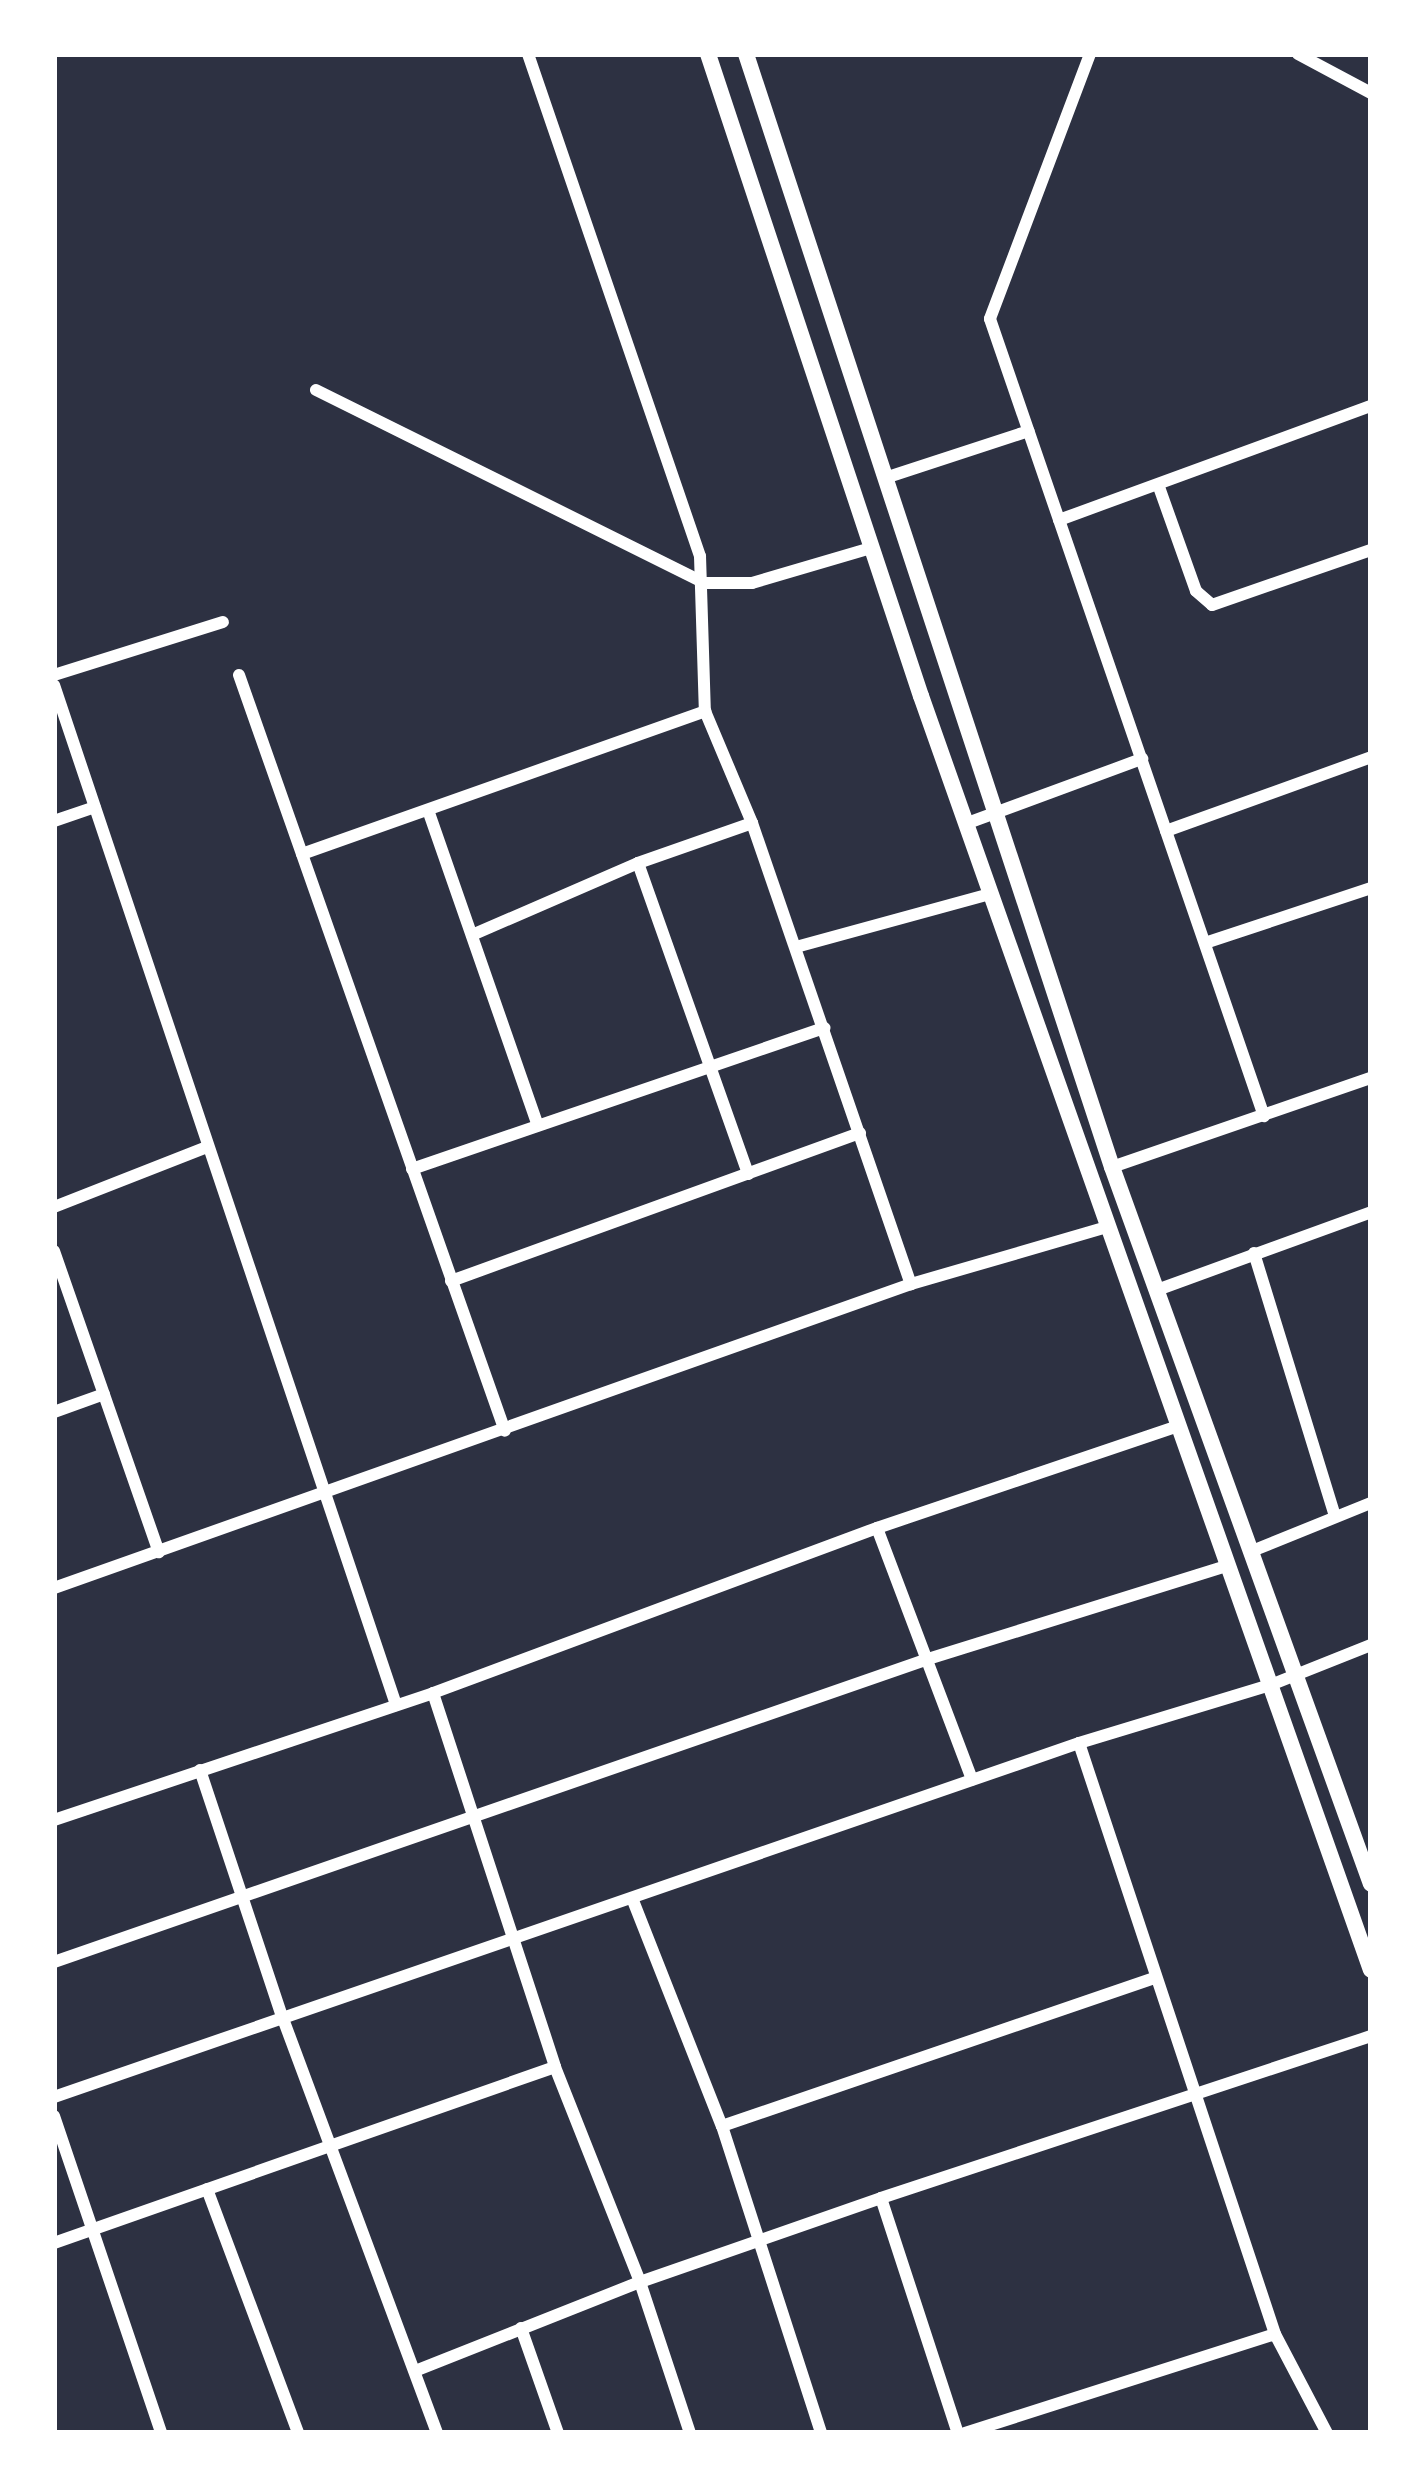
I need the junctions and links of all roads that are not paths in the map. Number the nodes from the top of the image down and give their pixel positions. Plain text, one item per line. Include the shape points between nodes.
1 (528, 54) edge
2 (708, 54) edge
3 (746, 54) edge
4 (1090, 54) edge
5 (1298, 54) edge
6 (1371, 93) edge
7 (802, 224) junction
8 (768, 236) junction
9 (316, 389) dead end
10 (1371, 406) edge
11 (1029, 431) junction
12 (885, 478) junction
13 (1160, 487) junction
14 (1059, 520) junction
15 (871, 548) junction
16 (1371, 550) edge
17 (704, 583) junction
18 (223, 622) dead end
19 (54, 675) edge
20 (239, 675) dead end
21 (54, 685) edge
22 (705, 711) junction
23 (1371, 757) edge
24 (1142, 759) junction
25 (94, 807) junction
26 (428, 810) junction
27 (998, 812) junction
28 (54, 821) edge
29 (752, 823) junction
30 (965, 824) junction
31 (1166, 831) junction
32 (302, 854) junction
33 (638, 863) junction
34 (1371, 888) edge
35 (990, 894) junction
36 (472, 934) junction
37 (1205, 943) junction
38 (796, 947) junction
39 (825, 1028) junction
40 (708, 1066) junction
41 (1371, 1078) edge
42 (1264, 1116) junction
43 (538, 1126) junction
44 (860, 1132) junction
45 (207, 1147) junction
46 (1112, 1167) junction
47 (412, 1169) junction
48 (748, 1174) junction
49 (54, 1207) edge
50 (1371, 1212) edge
51 (1107, 1227) junction
52 (54, 1251) edge
53 (1253, 1253) junction
54 (451, 1281) junction
55 (910, 1284) junction
56 (1157, 1290) junction
57 (104, 1394) junction
58 (54, 1412) edge
59 (1178, 1426) junction
60 (505, 1431) junction
61 (327, 1492) junction
62 (1371, 1504) edge
63 (1335, 1516) junction
64 (877, 1528) junction
65 (1252, 1550) junction
66 (159, 1552) junction
67 (1229, 1565) junction
68 (54, 1588) edge
69 (1371, 1645) edge
70 (928, 1659) junction
71 (1298, 1671) junction
72 (1273, 1684) junction
73 (433, 1693) junction
74 (396, 1705) junction
75 (1078, 1743) junction
76 (200, 1770) junction
77 (972, 1780) junction
78 (474, 1816) junction
79 (54, 1820) edge
80 (1371, 1884) edge
81 (244, 1896) junction
82 (632, 1898) junction
83 (515, 1941) junction
84 (54, 1962) edge
85 (1371, 1970) edge
86 (1154, 1978) junction
87 (282, 2016) junction
88 (1371, 2036) edge
89 (555, 2067) junction
90 (1193, 2092) junction
91 (54, 2097) edge
92 (54, 2116) edge
93 (722, 2126) junction
94 (329, 2146) junction
95 (207, 2189) junction
96 (881, 2198) junction
97 (94, 2229) junction
98 (761, 2241) junction
99 (54, 2242) edge
100 (640, 2282) junction
101 (521, 2328) junction
102 (1275, 2334) junction
103 (415, 2371) junction
104 (161, 2433) edge
105 (298, 2433) edge
106 (437, 2433) edge
107 (558, 2433) edge
108 (690, 2433) edge
109 (821, 2433) edge
110 (962, 2433) edge
111 (1327, 2433) edge

1 - 17 street
2 - 8 street
3 - 7 street
4 - 11 street via 990,320
5 - 6 street
7 - 8 street
7 - 12 street
8 - 15 street
9 - 17 street
10 - 13 street
11 - 12 street
11 - 14 street
12 - 27 street
13 - 14 street
13 - 16 street via 1205,603
14 - 24 street
15 - 17 street via 752,583
15 - 30 street
17 - 22 street
18 - 19 street
20 - 32 street
21 - 25 street
22 - 26 street
22 - 29 street
23 - 31 street
24 - 27 street
24 - 31 street
25 - 28 street
25 - 45 street
26 - 32 street
26 - 36 street
27 - 30 street
27 - 46 street
29 - 33 street
29 - 38 street
30 - 35 street
31 - 37 street
32 - 47 street
33 - 36 street
33 - 40 street
34 - 37 street
35 - 38 street
35 - 51 street
36 - 43 street
37 - 42 street
38 - 39 street
39 - 40 street
39 - 44 street
40 - 43 street
40 - 48 street
41 - 42 street
42 - 46 street
43 - 47 street
44 - 48 street
44 - 55 street
45 - 49 street
45 - 61 street
46 - 56 street
47 - 54 street
48 - 54 street
50 - 53 street
51 - 55 street
51 - 59 street
52 - 57 street
53 - 56 street
53 - 63 street
54 - 60 street
55 - 60 street
56 - 65 street
57 - 58 street
57 - 66 street
59 - 64 street
59 - 67 street
60 - 61 street
61 - 66 street
61 - 74 street
62 - 63 street
63 - 65 street
64 - 70 street
64 - 73 street
65 - 71 street
66 - 68 street
67 - 70 street
67 - 72 street
69 - 71 street
70 - 77 street
70 - 78 street
71 - 72 street
71 - 80 street
72 - 75 street
72 - 85 street
73 - 74 street
73 - 78 street
74 - 76 street
75 - 77 street
75 - 86 street
76 - 79 street
76 - 81 street
77 - 82 street
78 - 81 street
78 - 83 street
81 - 84 street
81 - 87 street
82 - 83 street
82 - 93 street
83 - 87 street
83 - 89 street
86 - 90 street
86 - 93 street
87 - 91 street
87 - 94 street
88 - 90 street
89 - 94 street
89 - 100 street
90 - 96 street
90 - 102 street
92 - 97 street
93 - 98 street
94 - 95 street
94 - 103 street
95 - 97 street
95 - 105 street
96 - 98 street
96 - 110 street
97 - 99 street
97 - 104 street
98 - 100 street
98 - 109 street
100 - 101 street
100 - 108 street
101 - 103 street
101 - 107 street
102 - 110 street
102 - 111 street
103 - 106 street

